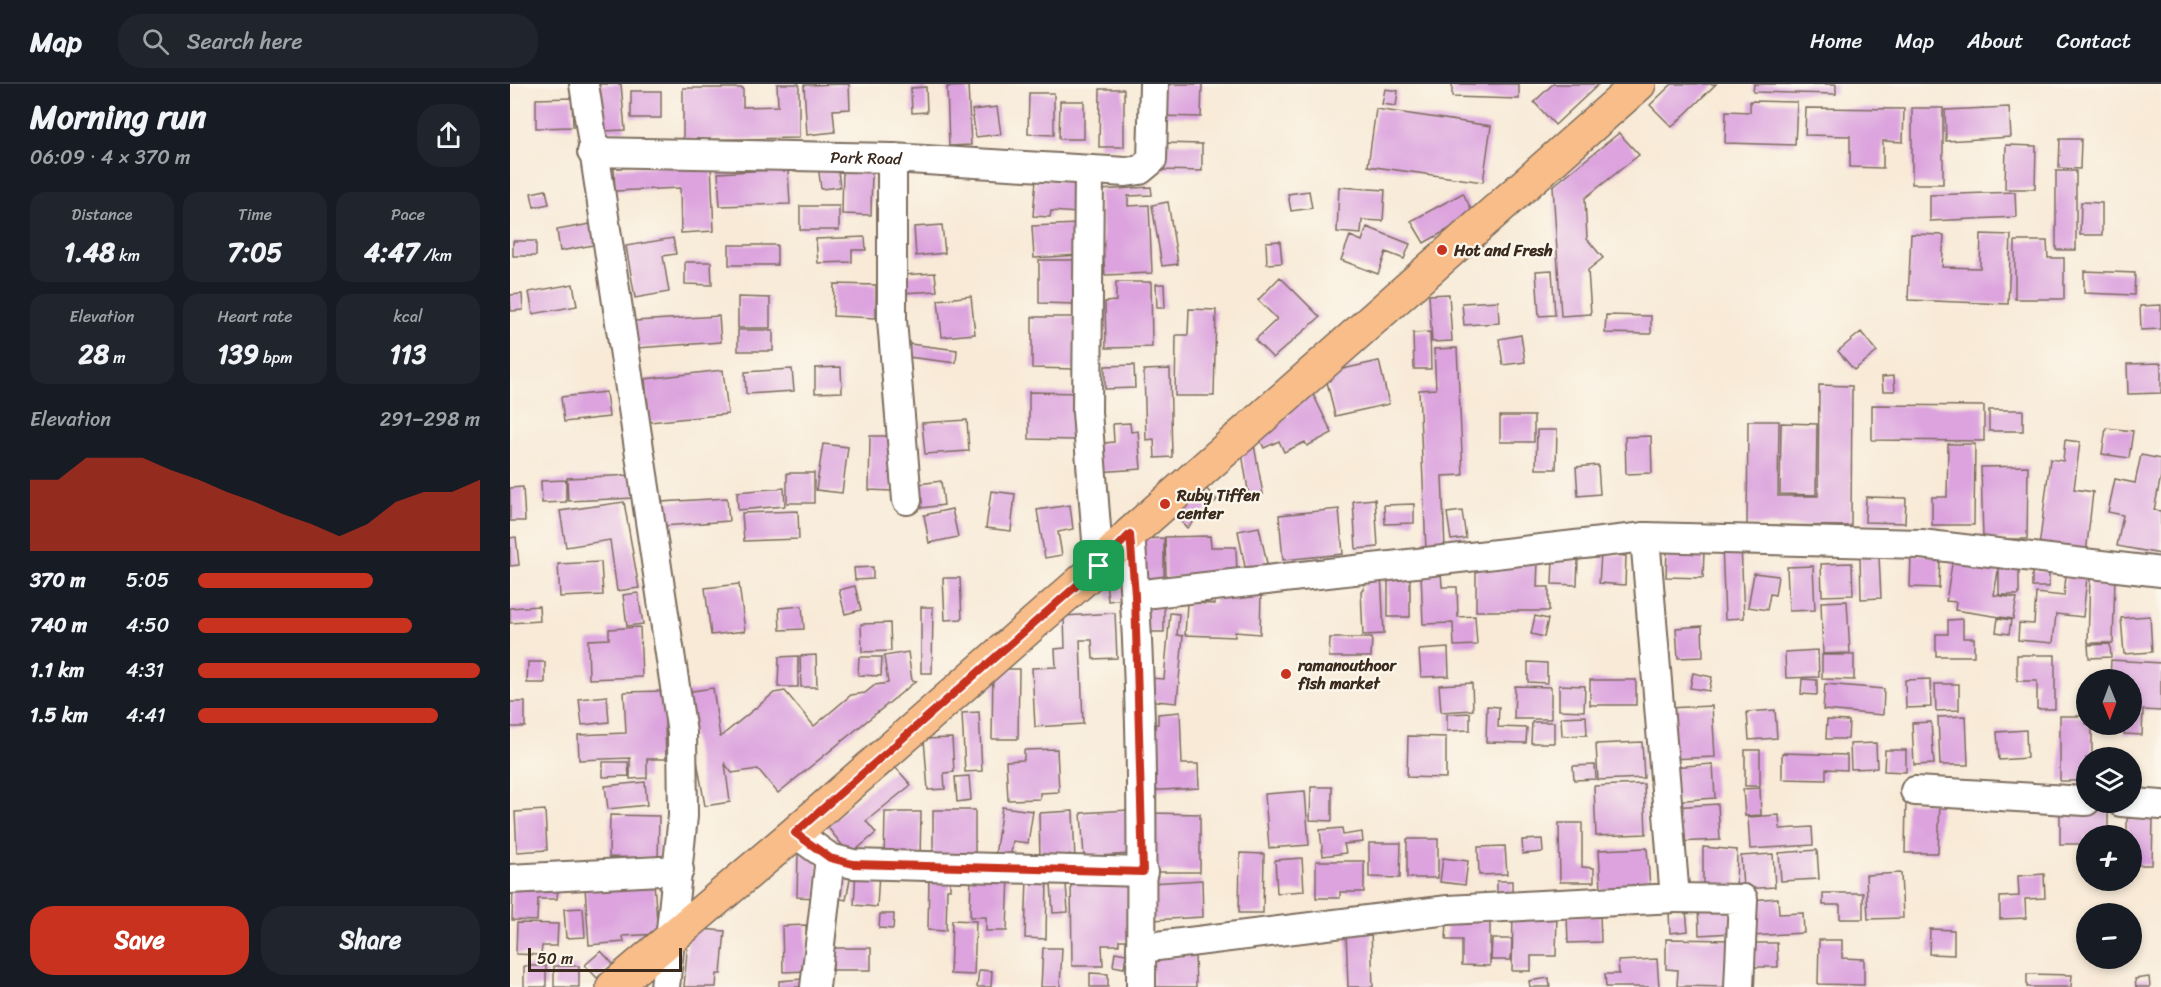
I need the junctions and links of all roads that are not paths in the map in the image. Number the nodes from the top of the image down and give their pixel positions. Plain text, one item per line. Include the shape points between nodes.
1 (584, 84) edge
2 (1154, 84) edge
3 (1640, 84) edge
4 (592, 152) junction
5 (892, 158) junction
6 (1089, 170) junction
7 (907, 500) dead end
8 (1130, 534) junction
9 (1645, 537) junction
10 (1099, 566) junction
11 (2161, 572) edge
12 (1135, 595) junction
13 (1915, 791) dead end
14 (2076, 800) edge
15 (2142, 804) edge
16 (2161, 805) edge
17 (795, 833) junction
18 (830, 858) junction
19 (679, 870) junction
20 (1143, 872) junction
21 (510, 879) edge
22 (1675, 898) junction
23 (669, 940) junction
24 (1141, 948) junction
25 (613, 987) edge
26 (664, 987) edge
27 (815, 987) edge
28 (1141, 987) edge
29 (1739, 987) edge
30 (1744, 987) edge

1 - 4 street
2 - 6 street, Park Road via 1152,160 1140,170
3 - 8 main road
4 - 5 street, Park Road
4 - 19 street via 682,733
5 - 6 street, Park Road
5 - 7 street via 892,320
6 - 10 street via 1087,412
8 - 10 main road
8 - 12 street
9 - 11 street via 1921,544
9 - 12 street
9 - 22 street
10 - 17 main road
12 - 20 street
13 - 14 street
15 - 16 street
17 - 18 street
17 - 23 main road
18 - 20 street via 853,864
18 - 27 street
19 - 21 street
19 - 23 street
20 - 24 street
22 - 24 street via 1448,910
22 - 29 street via 1743,899
23 - 25 main road
23 - 26 street
24 - 28 street
29 - 30 street

